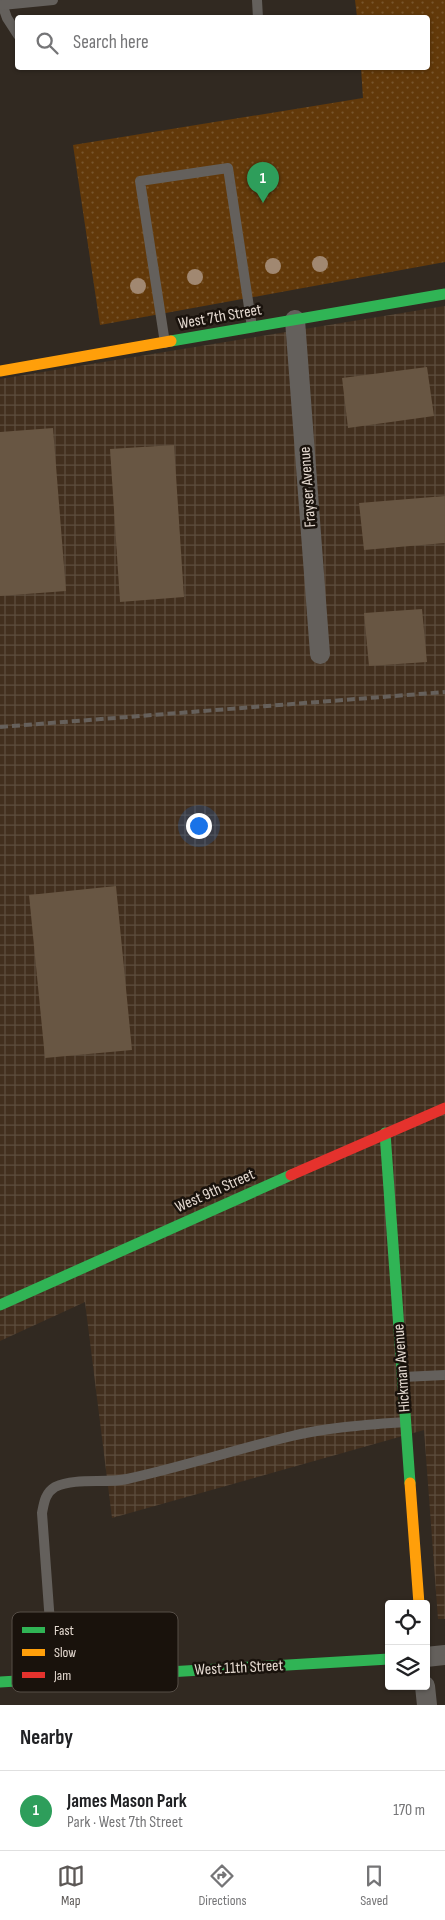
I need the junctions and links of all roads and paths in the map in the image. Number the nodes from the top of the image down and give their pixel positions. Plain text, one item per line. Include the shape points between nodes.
1 (53, 0) edge
2 (257, 0) edge
3 (1, 3) edge
4 (258, 15) edge
5 (15, 29) edge
6 (445, 294) edge
7 (295, 320) junction
8 (252, 328) junction
9 (165, 343) junction
10 (0, 371) edge
11 (320, 654) dead end
12 (445, 1108) edge
13 (385, 1133) junction
14 (0, 1305) edge
15 (445, 1375) edge
16 (402, 1377) junction
17 (406, 1422) junction
18 (419, 1600) edge
19 (49, 1612) edge
20 (445, 1655) edge
21 (430, 1657) edge
22 (385, 1659) edge
23 (178, 1672) edge
24 (425, 1690) edge
25 (427, 1705) edge

1 - 3 lane
2 - 4 lane
3 - 5 lane
6 - 7 street, West 7th Street
7 - 8 street, West 7th Street
7 - 11 street, Frayser Avenue
8 - 9 street, West 7th Street
8 - 9 lane via 228,168 140,181
9 - 10 street, West 7th Street
12 - 13 street, West 9th Street
13 - 14 street, West 9th Street
13 - 16 street, Hickman Avenue
15 - 16 lane
16 - 17 street, Hickman Avenue
17 - 18 street, Hickman Avenue
17 - 19 lane via 319,1430 124,1480 71,1483 54,1488 44,1498 42,1513
20 - 21 street
22 - 23 street, West 11th Street
24 - 25 street

